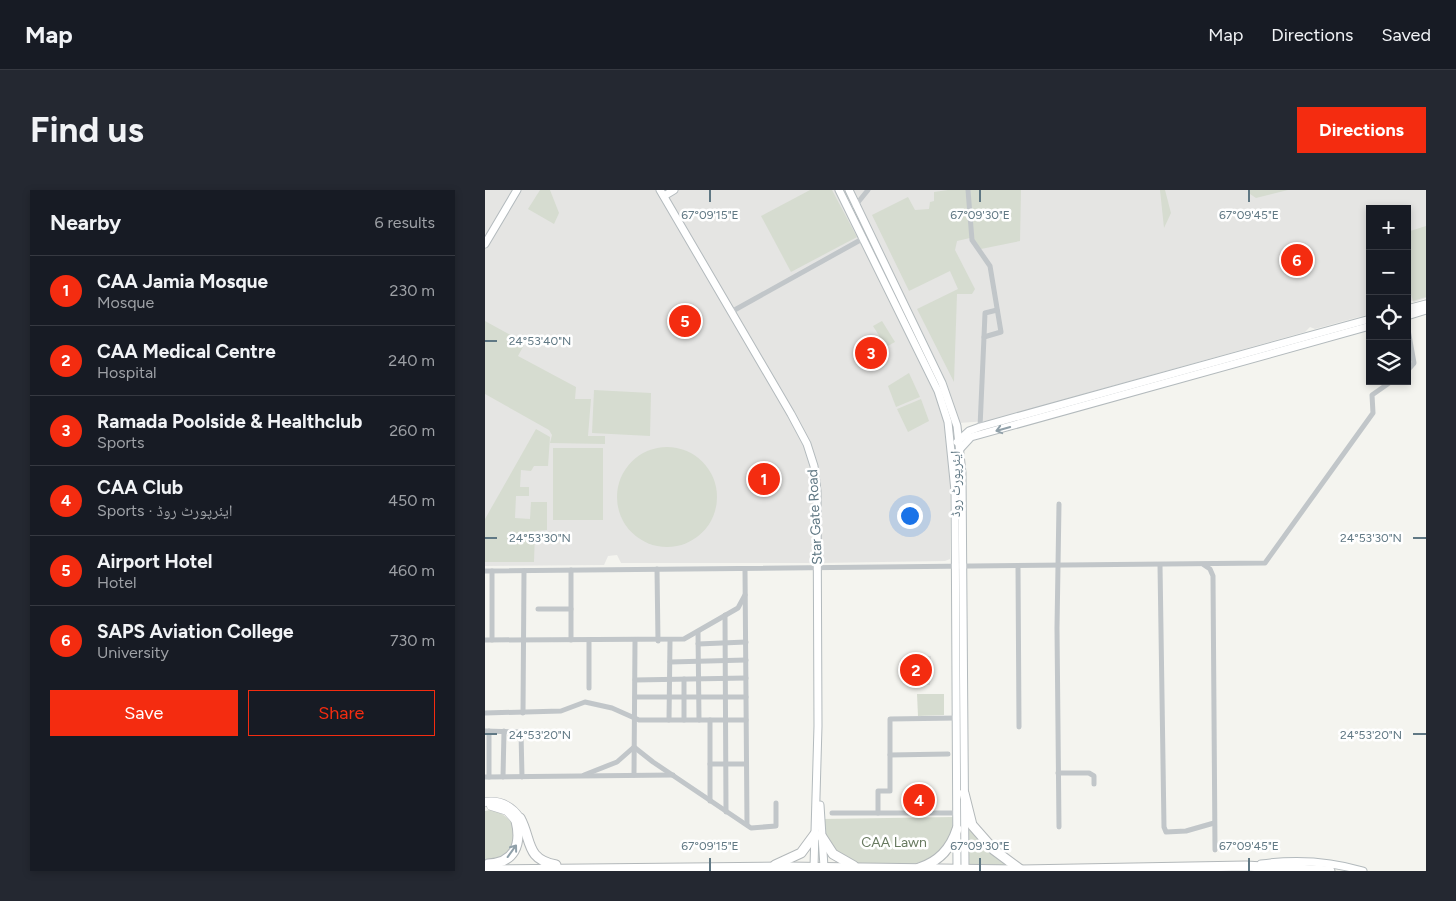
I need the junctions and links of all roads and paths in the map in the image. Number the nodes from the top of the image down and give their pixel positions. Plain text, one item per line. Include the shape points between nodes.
1 (517, 190) edge
2 (674, 190) edge
3 (839, 190) edge
4 (849, 190) edge
5 (868, 190) edge
6 (968, 190) edge
7 (662, 193) edge
8 (855, 206) junction
9 (865, 238) junction
10 (485, 244) edge
11 (878, 260) junction
12 (1426, 304) edge
13 (1411, 308) edge
14 (997, 310) junction
15 (1426, 310) edge
16 (731, 312) junction
17 (1411, 315) edge
18 (1366, 321) edge
19 (1366, 327) edge
20 (984, 337) junction
21 (1411, 346) edge
22 (1411, 366) edge
23 (1386, 385) edge
24 (952, 422) junction
25 (977, 428) junction
26 (960, 435) junction
27 (971, 437) junction
28 (960, 449) junction
29 (952, 451) junction
30 (1059, 504) dead end
31 (1204, 564) junction
32 (1160, 565) junction
33 (959, 566) junction
34 (1018, 566) junction
35 (1058, 566) junction
36 (818, 567) junction
37 (657, 569) junction
38 (745, 569) junction
39 (571, 570) junction
40 (485, 571) edge
41 (492, 571) junction
42 (524, 571) junction
43 (745, 595) junction
44 (538, 609) dead end
45 (571, 609) junction
46 (725, 616) junction
47 (698, 632) junction
48 (485, 640) edge
49 (492, 640) junction
50 (524, 640) junction
51 (571, 640) junction
52 (589, 640) junction
53 (635, 641) junction
54 (658, 641) junction
55 (670, 641) junction
56 (746, 642) junction
57 (725, 643) junction
58 (698, 644) junction
59 (746, 660) junction
60 (698, 661) junction
61 (725, 661) junction
62 (670, 662) junction
63 (725, 678) junction
64 (746, 678) junction
65 (670, 679) junction
66 (684, 679) junction
67 (699, 679) junction
68 (635, 680) junction
69 (589, 688) dead end
70 (635, 697) junction
71 (670, 697) junction
72 (684, 697) junction
73 (699, 697) junction
74 (725, 697) junction
75 (746, 697) junction
76 (485, 713) edge
77 (523, 713) junction
78 (635, 717) junction
79 (957, 718) junction
80 (669, 720) junction
81 (684, 720) junction
82 (699, 720) junction
83 (710, 720) junction
84 (725, 720) junction
85 (746, 720) junction
86 (1019, 727) dead end
87 (487, 731) edge
88 (504, 731) junction
89 (634, 747) junction
90 (948, 754) dead end
91 (890, 755) junction
92 (709, 764) junction
93 (726, 764) junction
94 (746, 764) junction
95 (1058, 773) junction
96 (584, 775) junction
97 (673, 775) junction
98 (634, 776) junction
99 (487, 777) edge
100 (503, 777) junction
101 (522, 777) junction
102 (1094, 784) dead end
103 (964, 794) junction
104 (710, 800) junction
105 (485, 802) edge
106 (776, 803) dead end
107 (485, 807) edge
108 (726, 812) junction
109 (832, 813) dead end
110 (878, 813) junction
111 (957, 813) junction
112 (518, 820) junction
113 (1214, 824) junction
114 (747, 825) junction
115 (1059, 826) dead end
116 (957, 829) junction
117 (819, 835) junction
118 (1215, 850) dead end
119 (485, 864) edge
120 (1246, 866) junction
121 (768, 867) junction
122 (814, 867) junction
123 (824, 867) junction
124 (573, 868) junction
125 (858, 868) junction
126 (485, 870) edge
127 (899, 870) junction
128 (961, 870) edge
129 (1021, 870) edge
130 (1330, 871) edge
131 (1363, 871) edge

1 - 10 main road
2 - 7 main road
3 - 9 main road
4 - 8 main road
5 - 8 street
6 - 14 street via 972,240 989,266
7 - 16 main road, Star Gate Road
8 - 11 main road
9 - 11 main road
9 - 16 street
11 - 24 main road via 942,384
12 - 13 main road
14 - 20 street via 985,312
14 - 20 street via 1001,332
15 - 17 main road
16 - 36 main road, Star Gate Road via 791,414 814,466
18 - 25 main road, ایئرپورٹ روڈ
19 -> 27 main road, ایئرپورٹ روڈ
20 - 25 street
21 - 22 street via 1414,363
23 - 31 street via 1372,395 1373,413 1265,563
24 - 25 main road via 962,427
24 - 26 main road, ایئرپورٹ روڈ
24 - 29 main road
25 - 26 main road, ایئرپورٹ روڈ
26 - 27 main road
26 - 28 main road, ایئرپورٹ روڈ
26 - 29 main road, ایئرپورٹ روڈ
27 - 28 main road
28 - 33 main road, ایئرپورٹ روڈ
29 - 33 main road, ایئرپورٹ روڈ
30 - 35 street
31 - 32 street
31 - 113 street via 1211,569 1213,576
32 - 35 street
32 - 113 street via 1164,827 1166,832 1186,831
33 - 34 street
33 - 36 street
33 - 79 main road, ایئرپورٹ روڈ
33 - 103 main road, ایئرپورٹ روڈ
34 - 35 street
34 - 86 street
35 - 95 street
36 - 38 street
36 - 117 main road, Star Gate Road
37 - 38 street
37 - 39 street
37 - 54 street
38 - 43 street
39 - 42 street
39 - 45 street
40 - 41 street
41 - 42 street
41 - 49 street
42 - 50 street
43 - 46 street via 738,608
43 - 56 street
44 - 45 street
45 - 51 street
46 - 47 street
46 - 57 street
47 - 55 street
47 - 58 street
48 - 49 street
49 - 50 street
50 - 51 street
50 - 77 street
51 - 52 street
52 - 53 street
52 - 69 street
53 - 54 street
53 - 68 street
54 - 55 street
55 - 62 street
56 - 57 street
56 - 59 street
57 - 58 street
57 - 61 street
58 - 60 street
59 - 61 street
59 - 64 street
60 - 61 street
60 - 62 street
60 - 67 street
61 - 63 street
62 - 65 street
63 - 64 street
63 - 67 street
63 - 74 street
64 - 75 street
65 - 66 street
65 - 68 street
65 - 71 street
66 - 67 street
66 - 72 street
67 - 73 street
68 - 70 street
70 - 71 street
70 - 78 street
71 - 72 street
71 - 80 street
72 - 73 street
72 - 81 street
73 - 74 street
73 - 82 street
74 - 75 street
74 - 84 street
75 - 85 street
76 - 77 street
77 - 78 street via 561,711 585,702
78 - 80 street
78 - 89 street
79 - 91 street via 890,719
79 - 111 main road, ایئرپورٹ روڈ
80 - 81 street
81 - 82 street
82 - 83 street
83 - 84 street
83 - 92 street
84 - 85 street
84 - 93 street
85 - 94 street
87 - 88 street
87 - 99 street
88 - 100 street
88 - 101 street via 522,733
89 - 96 street via 617,762
89 - 97 street
89 - 98 street
90 - 91 street
91 - 110 street via 890,791 878,791
92 - 93 street
92 - 104 street
93 - 94 street
93 - 108 street
94 - 114 street
95 - 102 street via 1089,773
95 - 115 street
96 - 98 street
96 - 101 street
97 - 98 street
97 - 104 street
99 - 100 street
100 - 101 street
103 - 128 main road, ایئرپورٹ روڈ
103 - 129 highway via 972,825 994,850
104 - 108 street
105 - 112 main road via 511,807
106 - 114 street via 776,826 751,828
107 - 112 main road via 496,806
108 - 114 street
109 - 110 street
110 - 111 street
111 - 116 main road, ایئرپورٹ روڈ
119 -> 112 highway via 504,862 513,852 519,839
112 - 124 highway via 536,858 547,864
113 - 118 street
116 - 127 highway via 948,848 928,865
116 - 128 main road, ایئرپورٹ روڈ
117 - 121 highway via 801,853
117 - 122 main road, Star Gate Road
117 - 123 main road, Star Gate Road
117 - 125 highway via 836,857
120 - 129 highway
120 - 130 highway
120 - 131 main road via 1286,861 1313,862
121 - 122 highway
121 - 124 highway
122 - 123 highway
123 - 125 highway
124 - 126 highway
125 - 127 highway
127 - 128 highway
128 - 129 highway

